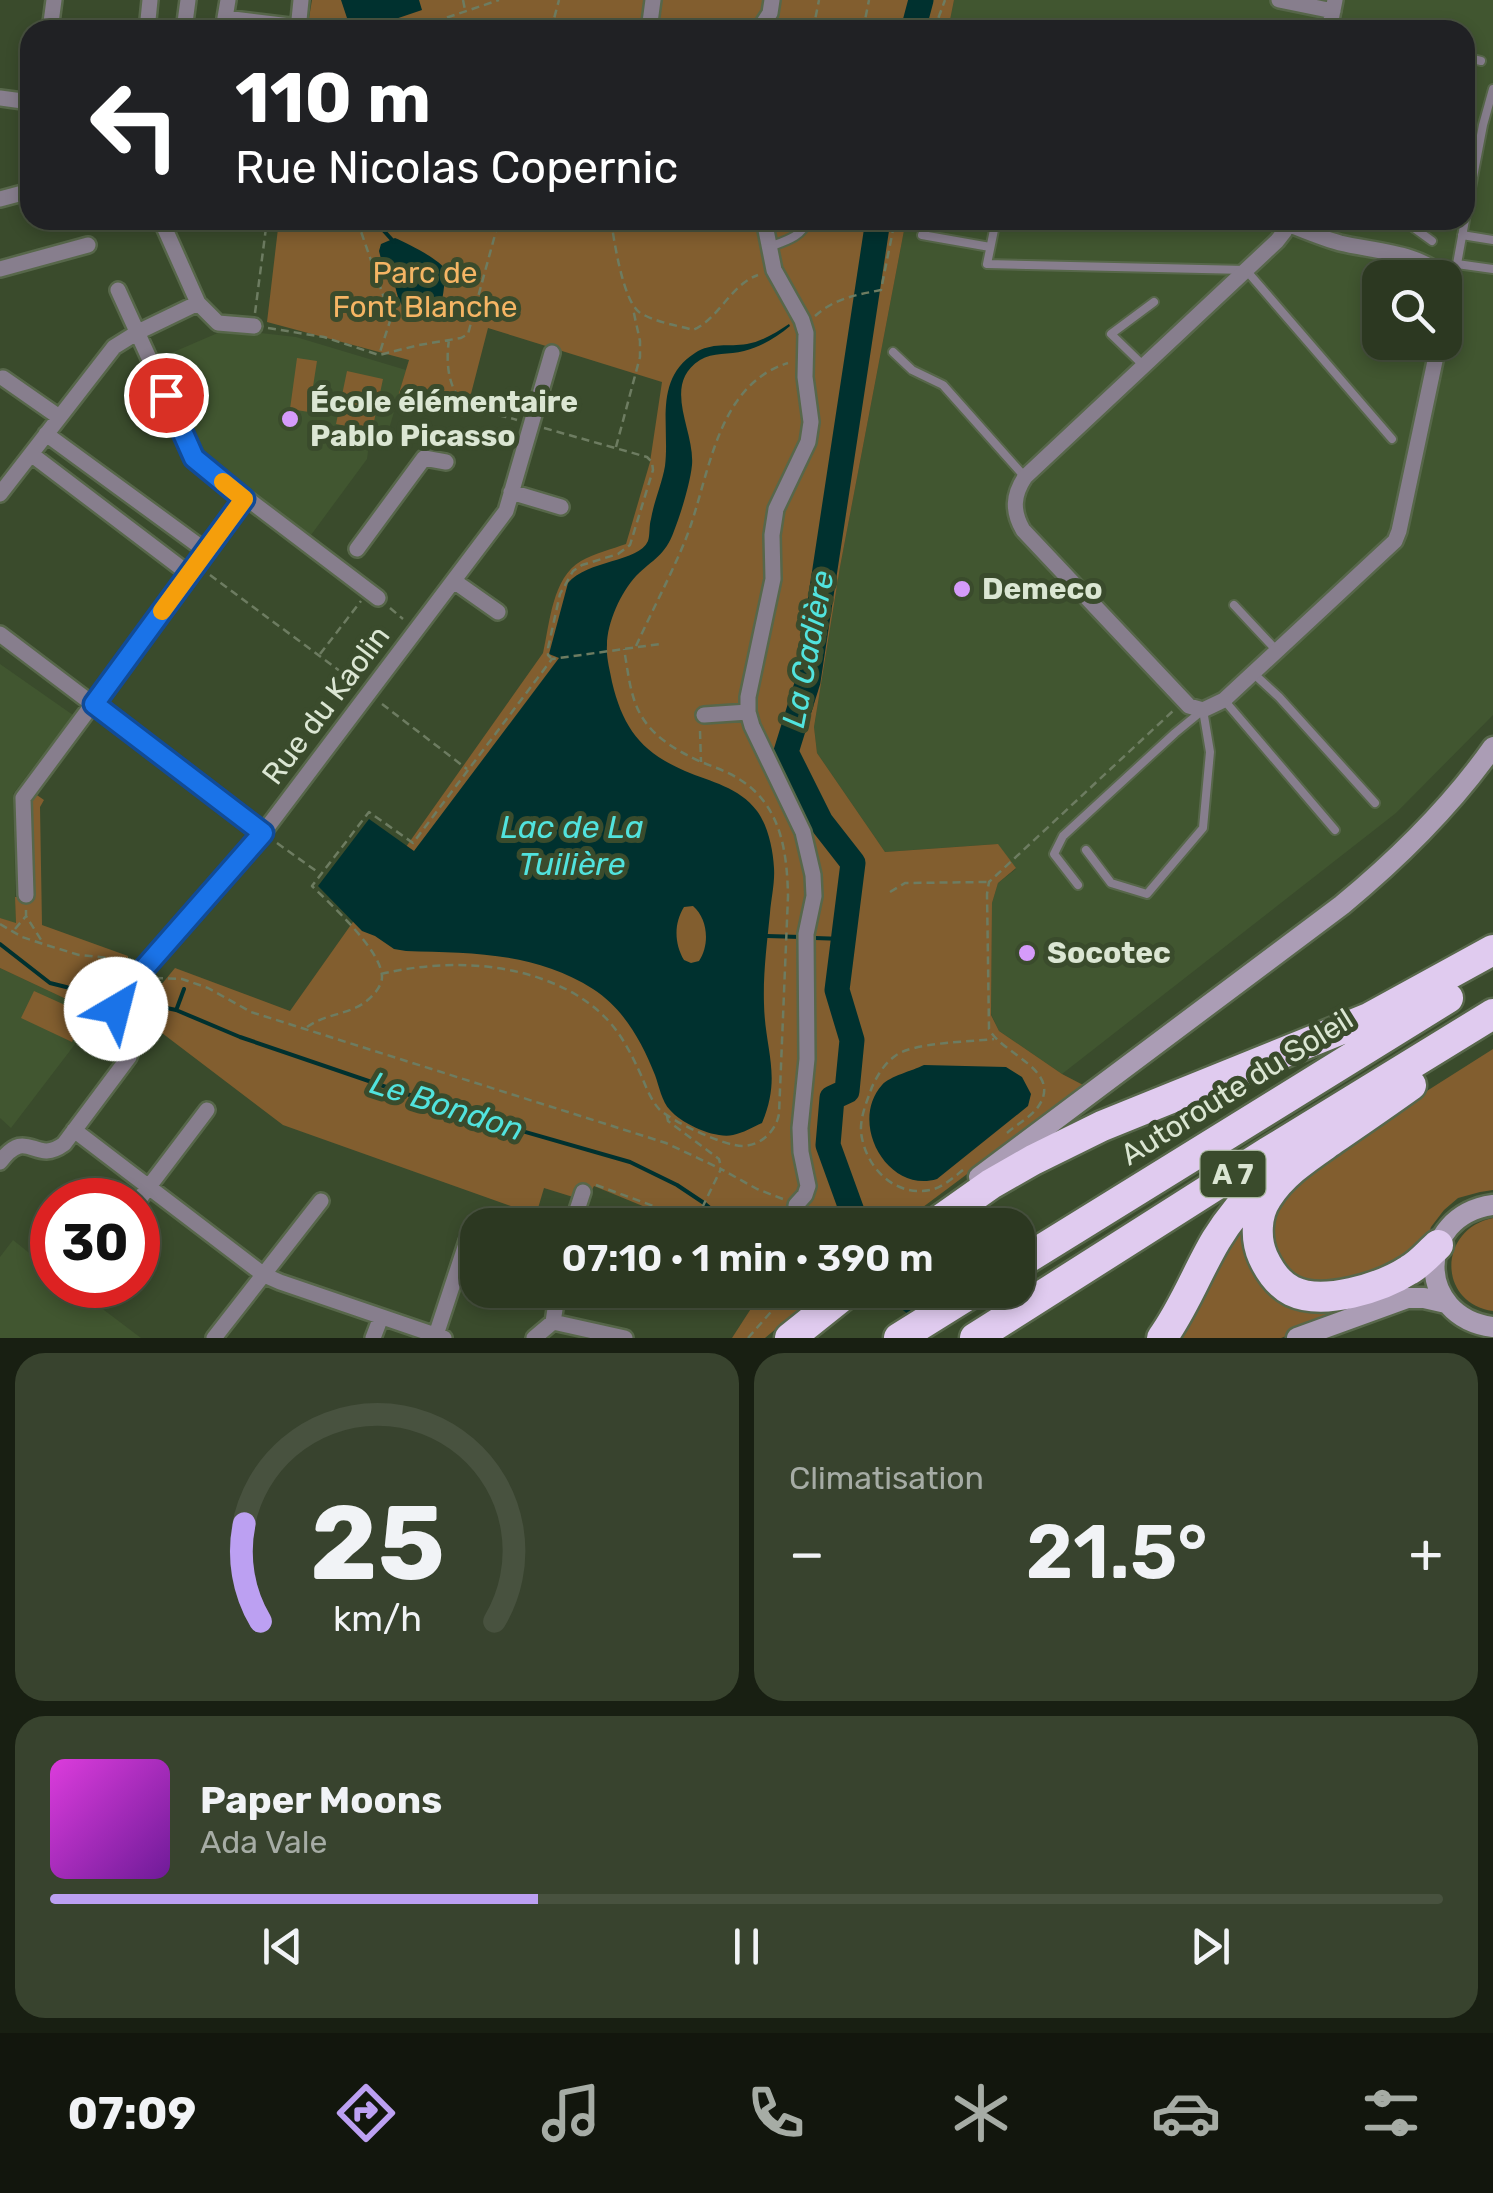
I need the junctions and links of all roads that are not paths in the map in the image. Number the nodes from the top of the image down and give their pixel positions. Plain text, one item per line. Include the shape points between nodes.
1 (228, 0) edge
2 (1278, 0) edge
3 (240, 20) edge
4 (1334, 20) edge
5 (1475, 60) edge
6 (1481, 61) dead end
7 (1493, 89) edge
8 (1475, 167) edge
9 (165, 230) edge
10 (766, 230) edge
11 (803, 230) edge
12 (994, 230) edge
13 (1283, 230) edge
14 (1308, 230) edge
15 (1417, 230) edge
16 (1463, 230) edge
17 (922, 235) dead end
18 (1462, 235) junction
19 (1493, 240) edge
20 (1432, 241) dead end
21 (88, 246) dead end
22 (770, 247) junction
23 (990, 247) junction
24 (1418, 260) edge
25 (1458, 260) edge
26 (1462, 265) edge
27 (0, 269) edge
28 (1246, 270) junction
29 (1493, 270) edge
30 (118, 290) dead end
31 (1154, 302) dead end
32 (198, 303) junction
33 (254, 326) road end
34 (138, 332) junction
35 (893, 352) dead end
36 (552, 353) dead end
37 (1435, 360) edge
38 (1144, 366) junction
39 (1, 377) edge
40 (59, 417) junction
41 (46, 434) junction
42 (1392, 440) dead end
43 (30, 454) junction
44 (446, 462) dead end
45 (6, 472) edge
46 (1025, 477) junction
47 (512, 492) junction
48 (0, 494) edge
49 (244, 499) junction
50 (562, 507) dead end
51 (349, 560) junction
52 (197, 563) junction
53 (454, 581) junction
54 (373, 594) road end
55 (1234, 606) dead end
56 (498, 612) dead end
57 (0, 634) edge
58 (1278, 652) junction
59 (1254, 674) junction
60 (1224, 700) junction
61 (94, 704) junction
62 (1203, 710) junction
63 (748, 712) junction
64 (704, 716) road end
65 (1493, 747) edge
66 (1375, 803) dead end
67 (1335, 830) dead end
68 (263, 833) junction
69 (1086, 850) dead end
70 (1078, 885) dead end
71 (26, 895) road end
72 (1493, 950) edge
73 (1493, 970) edge
74 (1493, 1014) edge
75 (1493, 1028) edge
76 (1454, 1056) junction
77 (207, 1110) dead end
78 (74, 1130) junction
79 (0, 1162) edge
80 (126, 1178) edge
81 (155, 1178) edge
82 (584, 1192) road end
83 (321, 1201) dead end
84 (796, 1204) road end
85 (160, 1205) edge
86 (1493, 1205) edge
87 (578, 1208) edge
88 (940, 1208) edge
89 (957, 1208) edge
90 (1438, 1245) junction
91 (1035, 1253) edge
92 (460, 1268) edge
93 (264, 1274) junction
94 (1446, 1303) junction
95 (555, 1308) edge
96 (822, 1308) edge
97 (827, 1308) edge
98 (947, 1308) edge
99 (381, 1317) junction
100 (553, 1322) junction
101 (1484, 1326) edge
102 (440, 1337) edge
103 (1493, 1337) edge
104 (214, 1338) edge
105 (374, 1338) edge
106 (534, 1338) edge
107 (625, 1338) edge
108 (789, 1338) edge
109 (899, 1338) edge
110 (976, 1338) edge
111 (1162, 1338) edge
112 (1297, 1338) edge

1 - 3 street via 225,18
2 - 4 street
5 - 6 lane
7 - 8 lane
9 - 32 street
10 - 22 street
11 - 22 lane
12 - 23 lane
13 - 28 street
14 - 24 street
15 - 20 lane
16 - 18 lane
17 - 23 lane
18 - 19 lane
18 - 25 lane
21 - 27 street
22 - 63 street via 774,270 806,334 810,422 808,442 776,510 772,580
23 - 28 lane via 987,264
26 - 29 lane
28 - 38 street
28 - 42 lane
30 - 34 street
31 - 38 lane via 1111,334
32 - 33 street via 218,323
32 - 34 street
34 - 40 street via 114,347
34 - 49 street via 194,458
35 - 46 lane via 943,385
36 - 47 street, Rue du Kaolin
37 - 58 street via 1395,540
38 - 46 street
39 - 40 street
40 - 41 street
41 - 43 street
41 - 52 street
43 - 45 street
43 - 52 street
44 - 51 street via 424,458
45 - 48 street
46 - 62 street via 1015,497 1023,530 1183,702
47 - 50 street
47 - 53 street, Rue du Kaolin via 506,512
49 - 51 street
49 - 52 street
51 - 54 street
52 - 61 street
53 - 56 street
53 - 68 street, Rue du Kaolin
55 - 58 lane
57 - 61 street
58 - 59 street
59 - 60 street
59 - 66 lane
60 - 62 street
60 - 67 lane
61 - 68 street
61 - 71 street via 23,798
62 - 69 lane via 1210,752 1203,828 1146,894 1112,883
62 - 70 lane via 1063,836 1054,854
63 - 64 street
63 - 84 street via 803,832 813,875 800,1128 808,1186
65 - 88 main road via 1432,823 1342,906
68 - 78 street, Rue du Kaolin via 118,1003 117,1018 134,1045
72 - 89 highway via 1369,1018 1102,1126
73 - 91 highway, Autoroute du Soleil / A 7
74 - 110 highway, A 7
75 - 76 highway
76 - 90 highway via 1287,1174 1266,1198 1258,1229 1268,1268 1292,1291 1313,1296 1386,1282
76 - 111 highway via 1308,1146 1257,1187 1217,1239
77 - 81 street
78 - 79 street, Rue du Kaolin via 54,1151 20,1144
78 - 80 street
82 - 87 street
83 - 93 street
85 - 93 street
86 - 90 main road via 1458,1217
90 - 94 main road via 1434,1275
92 - 102 street
93 - 99 street
93 - 104 street
94 - 101 main road
94 - 112 main road via 1407,1298
95 - 100 street
96 - 108 main road
97 - 108 highway
98 - 109 highway
99 - 102 street
99 - 105 street
100 - 106 street
100 - 107 street
101 - 103 main road

